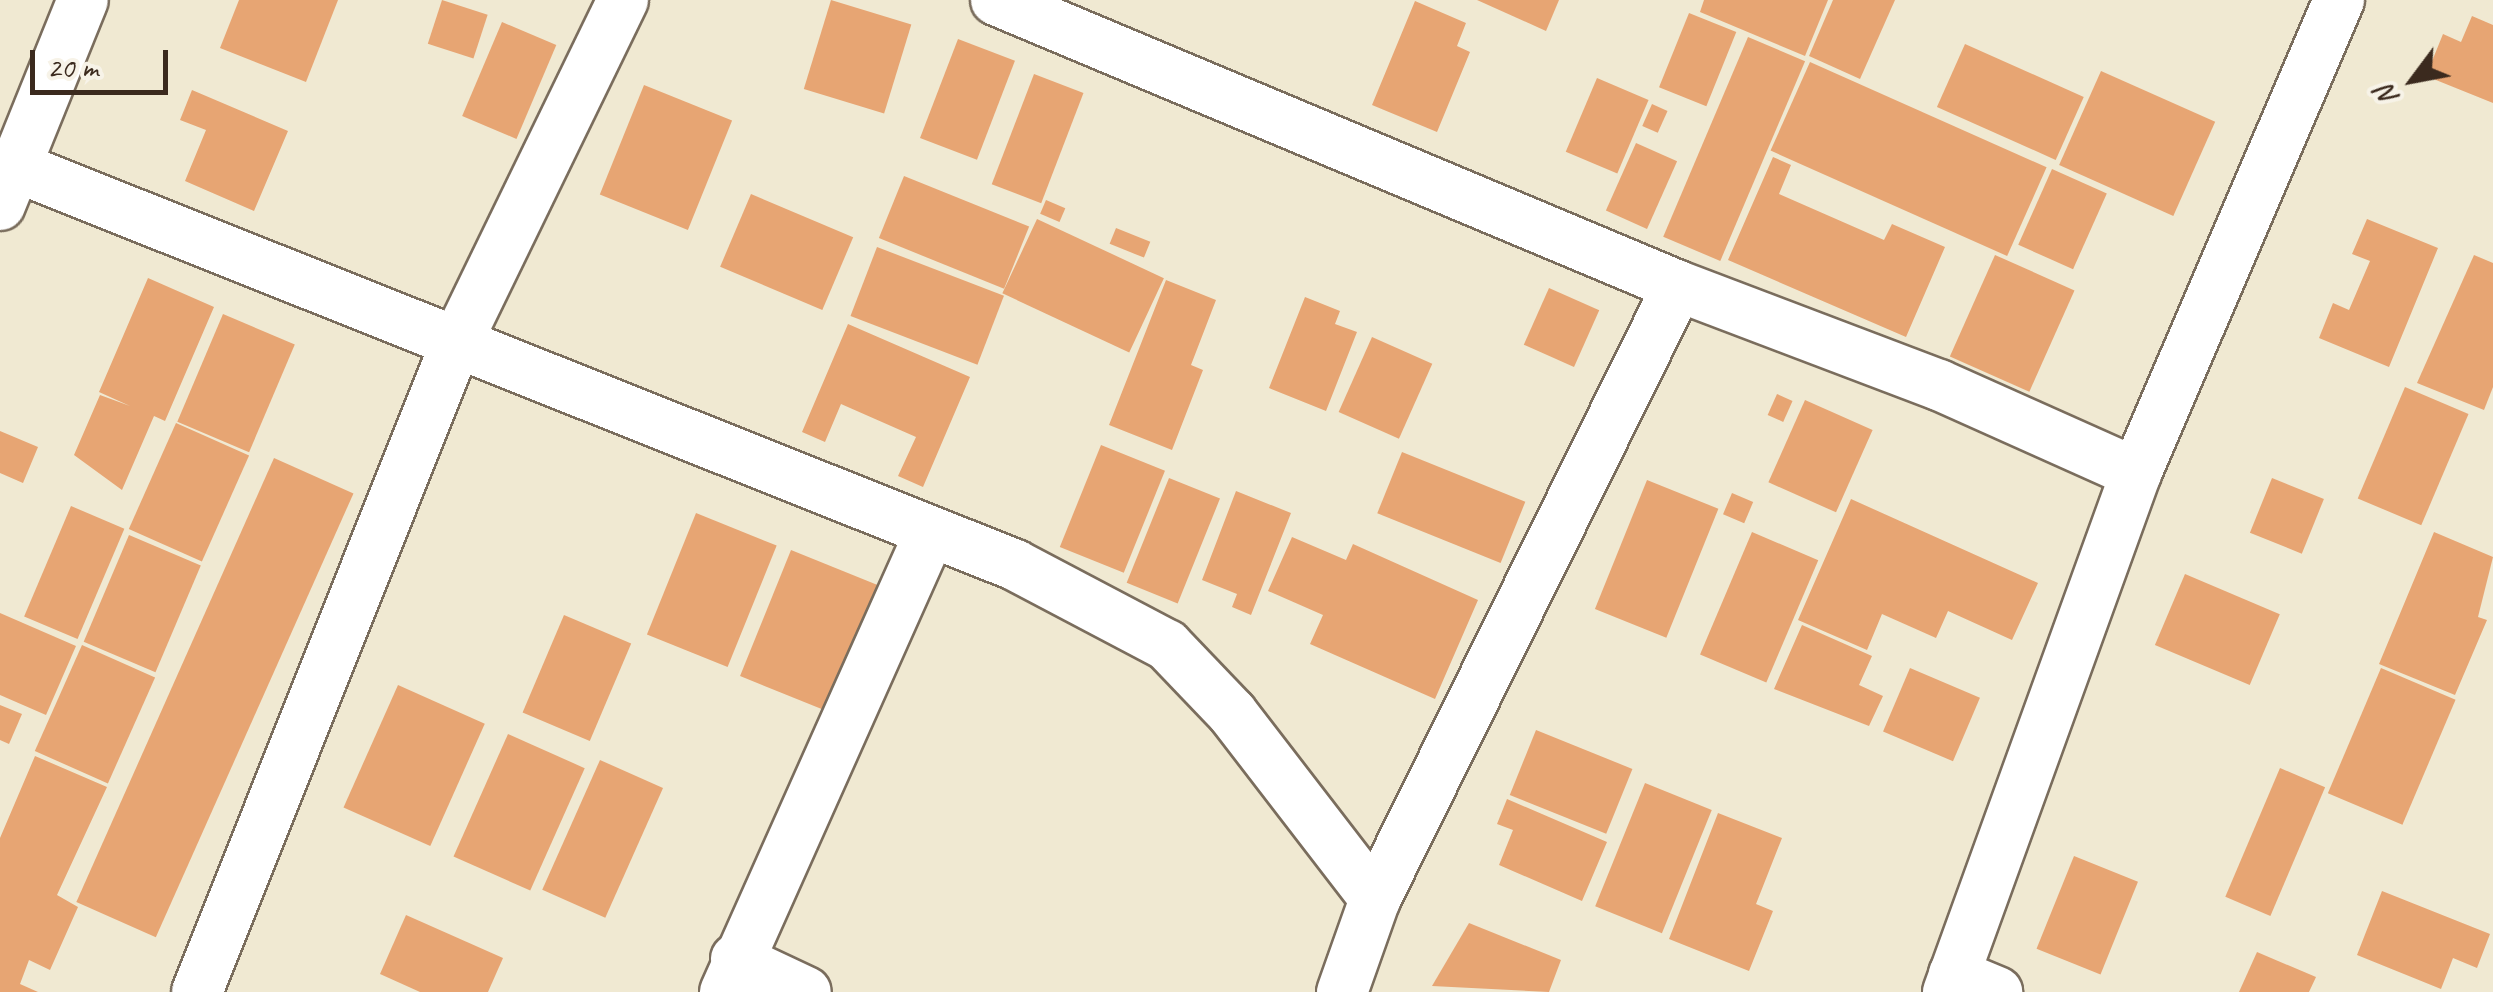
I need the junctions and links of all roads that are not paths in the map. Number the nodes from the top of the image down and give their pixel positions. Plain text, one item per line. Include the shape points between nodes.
1 (83, 0) edge
2 (623, 0) edge
3 (996, 0) edge
4 (2339, 0) edge
5 (7, 186) edge
6 (1678, 286) junction
7 (454, 348) junction
8 (2136, 473) junction
9 (930, 533) junction
10 (1375, 898) junction
11 (731, 976) edge
12 (1966, 986) edge
13 (197, 992) edge
14 (806, 992) edge
15 (1342, 992) edge

1 - 5 street
2 - 7 street
3 - 6 street
4 - 8 street
5 - 7 street
6 - 8 street via 1939,384
6 - 10 street
7 - 9 street
7 - 13 street
8 - 12 street
9 - 10 street via 1166,645 1232,713
9 - 11 street
10 - 15 street
11 - 14 street

